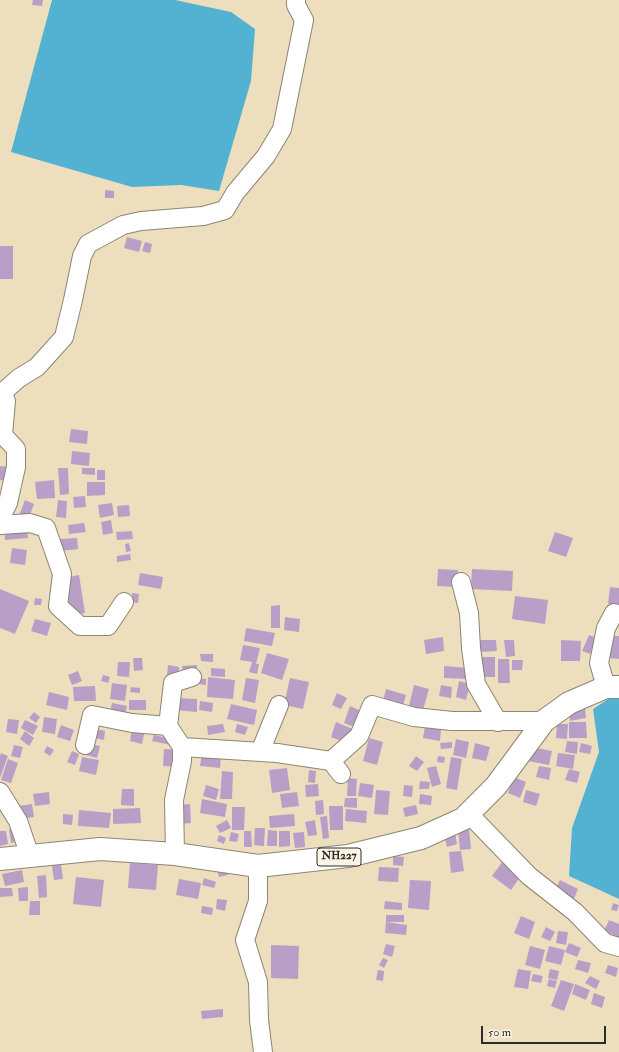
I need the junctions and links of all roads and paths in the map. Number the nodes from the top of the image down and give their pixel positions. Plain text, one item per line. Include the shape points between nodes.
1 (296, 0) edge
2 (0, 519) edge
3 (0, 525) edge
4 (461, 582) dead end
5 (124, 602) dead end
6 (614, 613) dead end
7 (192, 678) dead end
8 (612, 687) edge
9 (279, 705) dead end
10 (544, 721) junction
11 (498, 722) junction
12 (168, 726) junction
13 (85, 745) dead end
14 (182, 747) junction
15 (260, 752) junction
16 (0, 792) edge
17 (468, 813) junction
18 (175, 854) junction
19 (30, 856) junction
20 (0, 859) edge
21 (258, 866) junction
22 (619, 947) edge
23 (263, 1052) edge

1 - 2 street via 304,20 282,129 266,156 225,210 203,216 123,225 88,244 82,256 64,337 37,367 2,393 6,401 3,435 16,449 16,468 8,502
3 - 5 street via 30,523 46,528 62,574 58,606 80,626 108,626
4 - 11 street via 469,613 476,684
6 - 8 street via 606,628 599,663
7 - 12 street via 173,683
8 - 10 highway, NH227 via 569,703
9 - 15 street
10 - 11 street
10 - 17 highway, NH227 via 496,786
11 - 15 street via 414,718 372,705 359,736 336,768
12 - 13 street via 132,723 92,715
12 - 14 street
14 - 15 street
14 - 18 street via 182,761 174,800
16 - 19 street via 18,821
17 - 21 highway, NH227 via 463,819 422,838 355,854
17 - 22 street via 529,876 575,912 605,943
18 - 19 highway, NH227 via 100,850
18 - 21 highway, NH227
19 - 20 highway, NH227
21 - 23 street via 258,901 245,940 258,982

